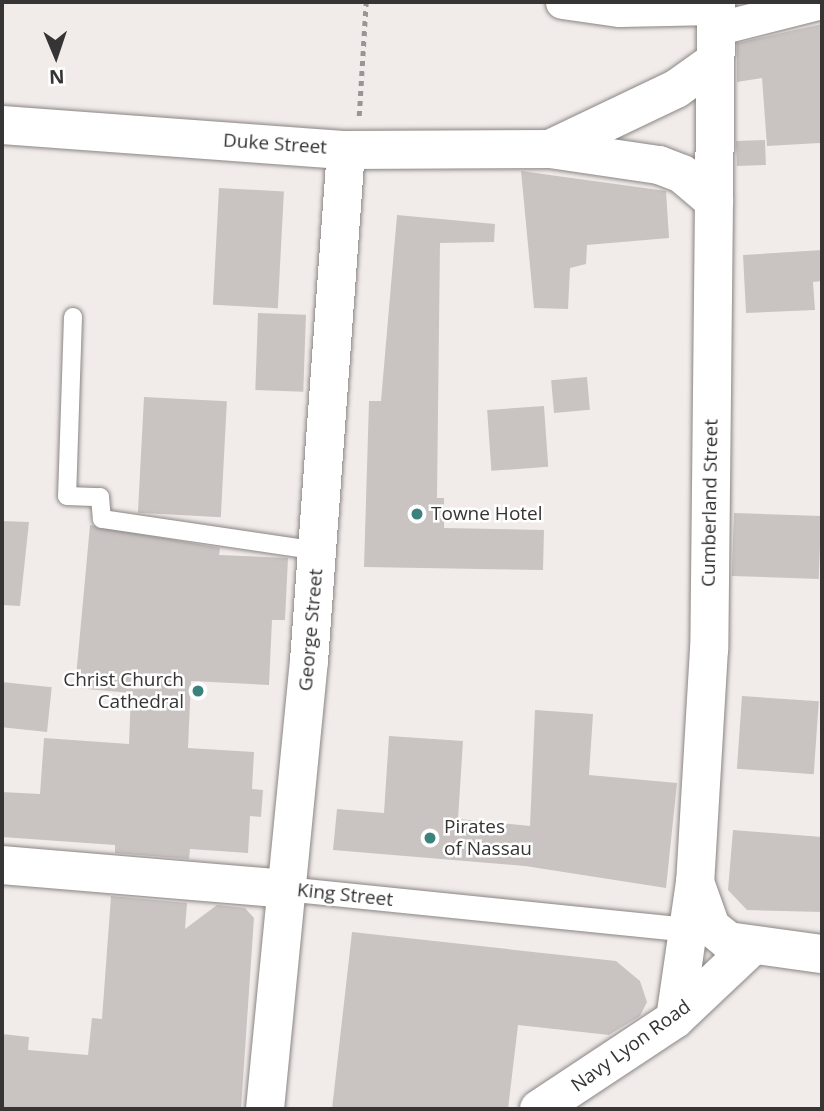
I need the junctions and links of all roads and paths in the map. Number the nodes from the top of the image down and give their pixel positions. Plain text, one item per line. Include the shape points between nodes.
1 (366, 2) edge
2 (562, 2) edge
3 (822, 2) edge
4 (619, 6) edge
5 (714, 26) edge
6 (2, 125) edge
7 (352, 138) junction
8 (550, 149) junction
9 (714, 201) junction
10 (73, 317) dead end
11 (317, 551) junction
12 (2, 865) edge
13 (695, 882) junction
14 (285, 889) junction
15 (688, 930) junction
16 (749, 948) junction
17 (822, 954) edge
18 (675, 1019) junction
19 (265, 1109) edge
20 (538, 1109) edge

1 - 7 path
2 - 4 street
3 - 5 street
4 - 5 street
5 - 8 main road, Duke Street via 676,89
5 - 9 main road, Cumberland Street
6 - 7 main road, Duke Street
7 - 8 main road, Duke Street
7 - 11 main road, George Street
8 - 9 main road, Duke Street via 659,165 682,174
9 - 13 main road, Cumberland Street via 709,649
10 - 11 lane via 67,496 100,497 102,519
11 - 14 main road, George Street
12 - 14 main road, King Street
13 - 15 main road, Cumberland Street
13 - 16 main road, Cumberland Street via 710,927
14 - 15 street, King Street
14 - 19 main road, George Street
15 - 18 main road, Cumberland Street
16 - 17 main road
16 - 18 main road, Navy Lyon Road
18 - 20 main road, Navy Lyon Road

